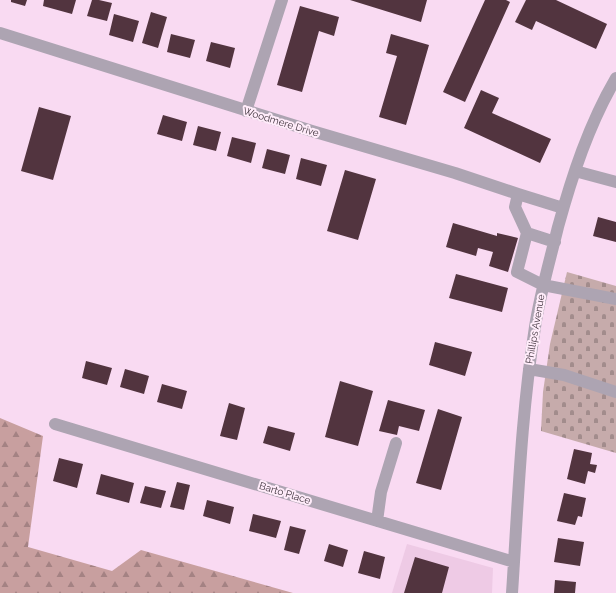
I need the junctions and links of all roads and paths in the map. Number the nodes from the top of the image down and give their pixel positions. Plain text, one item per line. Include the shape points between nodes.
1 (282, 0) edge
2 (0, 32) edge
3 (616, 78) edge
4 (246, 111) junction
5 (575, 171) junction
6 (616, 182) edge
7 (518, 194) junction
8 (563, 208) junction
9 (527, 233) junction
10 (554, 242) junction
11 (544, 285) junction
12 (616, 299) edge
13 (528, 369) junction
14 (616, 392) edge
15 (56, 424) dead end
16 (396, 443) dead end
17 (376, 521) junction
18 (514, 562) junction
19 (512, 593) edge

1 - 4 street
2 - 4 street, Woodmere Drive
3 - 5 street, Phillips Avenue via 594,122
4 - 7 street, Woodmere Drive
5 - 6 street
5 - 8 street, Phillips Avenue
7 - 8 street, Woodmere Drive
7 - 9 street via 514,207
8 - 10 street, Phillips Avenue
9 - 10 street
9 - 11 street via 517,272
10 - 11 street, Phillips Avenue
11 - 12 street
11 - 13 street, Phillips Avenue
13 - 14 street via 564,375
13 - 18 street, Phillips Avenue
15 - 17 street, Barto Place
16 - 17 street via 381,492
17 - 18 street, Barto Place
18 - 19 street, Phillips Avenue

